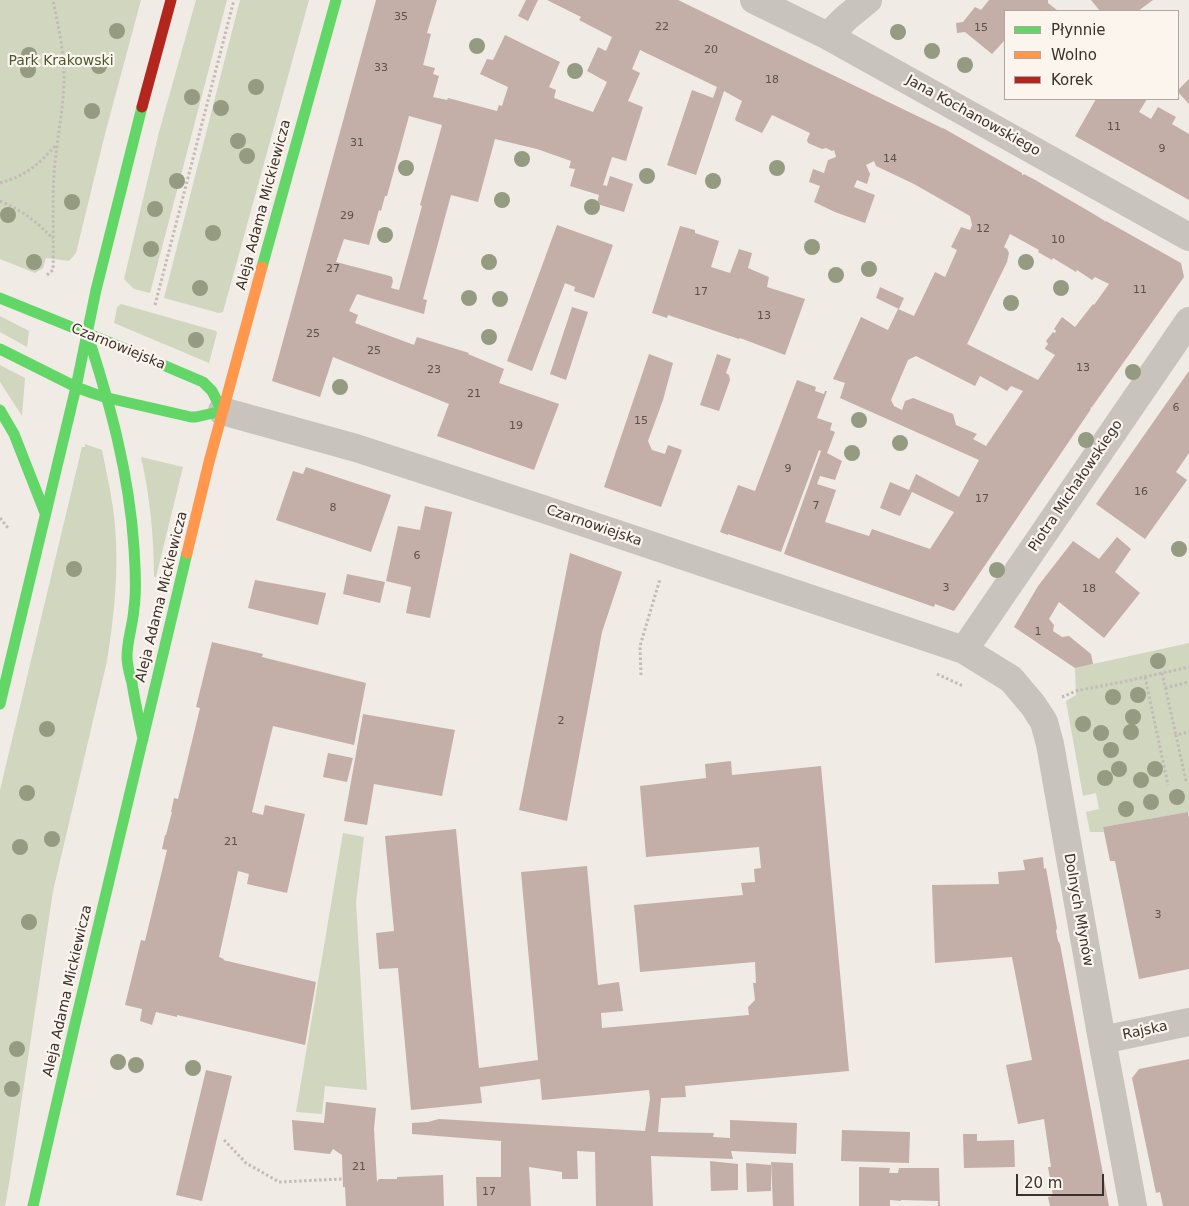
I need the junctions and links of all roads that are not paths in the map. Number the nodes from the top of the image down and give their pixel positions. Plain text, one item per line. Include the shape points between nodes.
1 (171, 0) edge
2 (336, 0) edge
3 (754, 0) edge
4 (868, 0) edge
5 (828, 36) junction
6 (1189, 237) edge
7 (0, 298) edge
8 (1189, 322) edge
9 (87, 333) junction
10 (0, 349) edge
11 (76, 387) junction
12 (108, 398) junction
13 (0, 410) edge
14 (222, 412) junction
15 (45, 514) junction
16 (964, 650) junction
17 (0, 704) edge
18 (143, 739) junction
19 (1189, 1022) edge
20 (1102, 1040) junction
21 (33, 1206) edge
22 (1133, 1206) edge

1 - 9 main road
2 - 14 main road, Aleja Adama Mickiewicza
3 - 5 street, Jana Kochanowskiego
4 - 5 street
5 - 6 street, Jana Kochanowskiego
7 - 9 main road, Czarnowiejska
8 - 16 street, Piotra Michałowskiego
9 - 11 main road
9 - 12 main road
9 - 14 main road, Czarnowiejska via 203,382 212,390
10 - 11 main road, Czarnowiejska
11 - 12 main road, Czarnowiejska
11 - 15 main road
12 - 14 main road, Czarnowiejska via 191,417
12 - 18 main road via 130,496 136,592 127,661
13 - 15 main road via 14,434
14 - 16 street, Czarnowiejska via 366,451
14 - 18 main road, Aleja Adama Mickiewicza
15 - 17 main road
16 - 20 street, Dolnych Młynów via 1011,679 1044,722
18 - 21 main road, Aleja Adama Mickiewicza
19 - 20 street, Rajska
20 - 22 street, Dolnych Młynów

